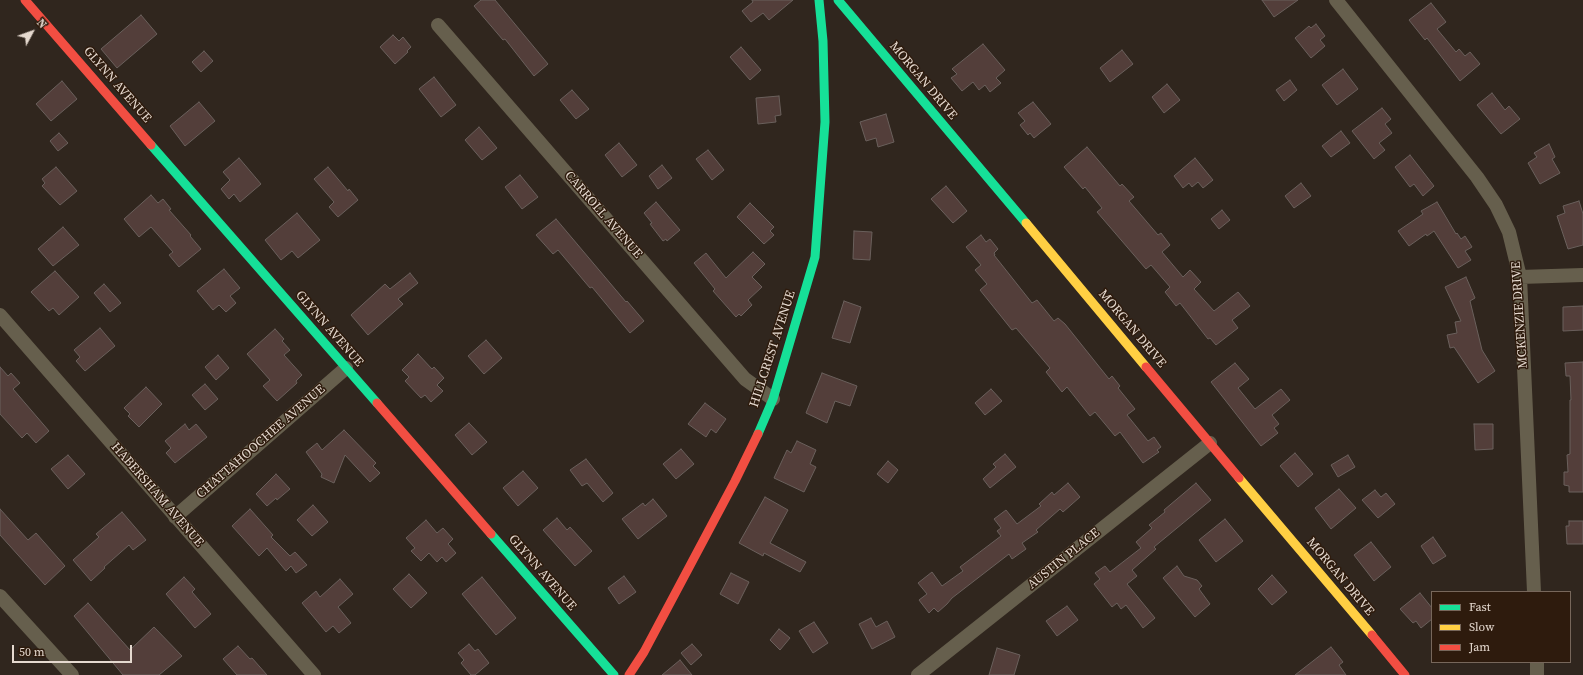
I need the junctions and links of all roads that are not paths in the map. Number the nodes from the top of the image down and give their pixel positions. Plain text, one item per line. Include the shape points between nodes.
1 (26, 0) edge
2 (820, 0) edge
3 (838, 0) edge
4 (1336, 0) edge
5 (438, 25) dead end
6 (1583, 275) edge
7 (1520, 277) junction
8 (0, 315) edge
9 (346, 368) junction
10 (773, 398) junction
11 (1210, 443) junction
12 (175, 517) junction
13 (1534, 591) edge
14 (0, 596) edge
15 (1537, 663) edge
16 (72, 675) edge
17 (314, 675) edge
18 (614, 675) edge
19 (630, 675) edge
20 (918, 675) edge
21 (1405, 675) edge
22 (1537, 675) edge

1 - 9 street, GLYNN AVENUE
2 - 10 street, HILLCREST AVENUE via 825,122 815,257
3 - 11 street, MORGAN DRIVE
4 - 7 street, MCKENZIE DRIVE via 1477,177 1496,205 1509,232
5 - 10 street, CARROLL AVENUE via 745,379
6 - 7 street
7 - 13 street, MCKENZIE DRIVE
8 - 12 street, HABERSHAM AVENUE
9 - 12 street, CHATTAHOOCHEE AVENUE
9 - 18 street, GLYNN AVENUE
10 - 19 street, HILLCREST AVENUE via 735,481
11 - 20 street, AUSTIN PLACE
11 - 21 street, MORGAN DRIVE
12 - 17 street, HABERSHAM AVENUE
14 - 16 street
15 - 22 street

